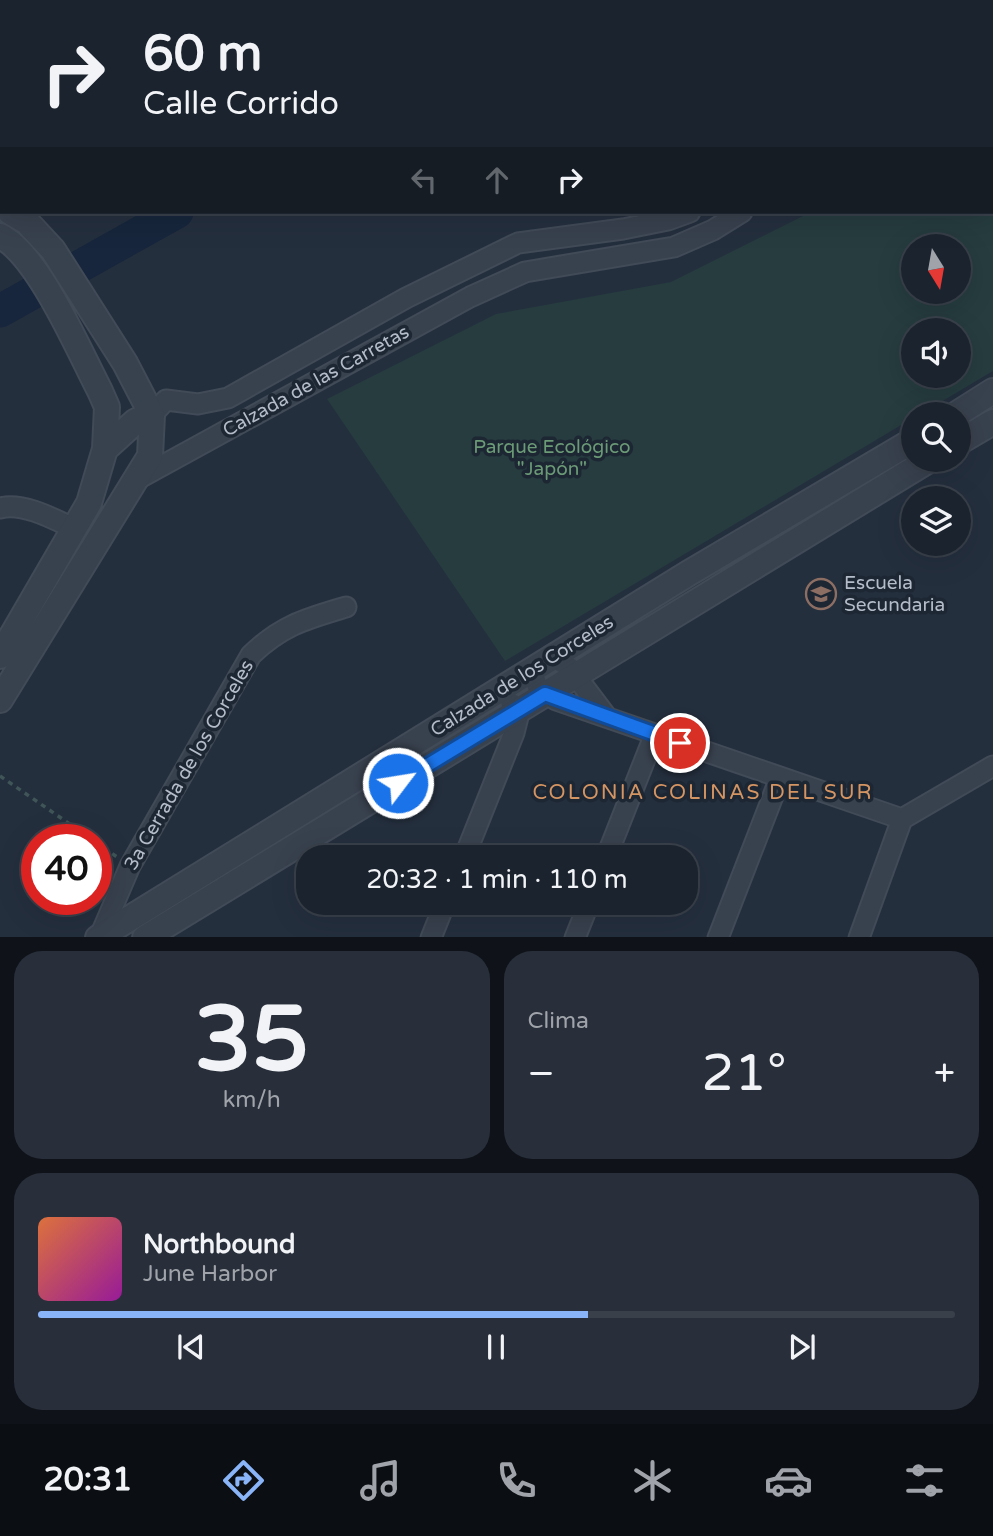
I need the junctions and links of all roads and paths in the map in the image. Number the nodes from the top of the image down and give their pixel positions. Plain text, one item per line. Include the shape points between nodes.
1 (13, 214) edge
2 (684, 214) edge
3 (739, 214) edge
4 (0, 236) edge
5 (993, 391) edge
6 (971, 405) edge
7 (152, 415) junction
8 (993, 422) edge
9 (971, 435) edge
10 (901, 448) edge
11 (106, 449) junction
12 (909, 472) edge
13 (136, 480) junction
14 (0, 508) edge
15 (75, 528) junction
16 (346, 607) dead end
17 (0, 656) edge
18 (553, 657) junction
19 (532, 670) junction
20 (575, 675) junction
21 (497, 691) junction
22 (545, 694) junction
23 (0, 701) edge
24 (471, 708) junction
25 (517, 712) junction
26 (606, 716) junction
27 (491, 727) junction
28 (655, 734) junction
29 (993, 766) edge
30 (0, 776) edge
31 (780, 778) junction
32 (902, 819) junction
33 (70, 824) edge
34 (469, 845) edge
35 (612, 845) edge
36 (440, 915) edge
37 (584, 915) edge
38 (99, 937) edge
39 (145, 937) edge
40 (431, 937) edge
41 (575, 937) edge
42 (718, 937) edge
43 (859, 937) edge

1 - 7 street via 53,250 125,363
2 - 7 street, Calzada de las Carretas via 622,229 518,243 406,298 234,396 198,404 166,400
3 - 13 street, Calzada de las Carretas via 674,247 525,272
4 - 11 street via 30,260 100,391 107,407
5 - 6 street
7 - 11 street, Calzada de las Carretas via 136,421
7 - 13 street via 152,450
8 - 9 street
10 - 18 street, Calzada de los Corceles
11 - 15 street, Calzada de las Carretas via 89,503
12 - 20 street, Calzada de los Corceles
13 - 23 street, Calzada de las Carretas
14 - 15 street via 40,514
15 - 17 street, Calzada de las Carretas
16 - 38 street, 3a Cerrada de los Corceles via 271,635 251,655 130,866
18 - 19 street, Calzada de los Corceles
18 - 20 street
19 - 21 street, Calzada de los Corceles
19 - 22 street via 536,685
20 - 22 street, Calzada de los Corceles
20 - 26 street
21 - 24 street, Calzada de los Corceles
21 - 25 street
22 - 25 street, Calzada de los Corceles
22 - 26 street
24 - 27 street via 476,722
24 - 38 street, Calzada de los Corceles
25 - 27 street, Calzada de los Corceles
25 - 34 street via 514,733
26 - 28 street
27 - 39 street, Calzada de los Corceles
28 - 31 street
28 - 35 street
29 - 32 street
30 - 33 path
31 - 32 street
31 - 42 street
32 - 43 street
36 - 40 street
37 - 41 street

